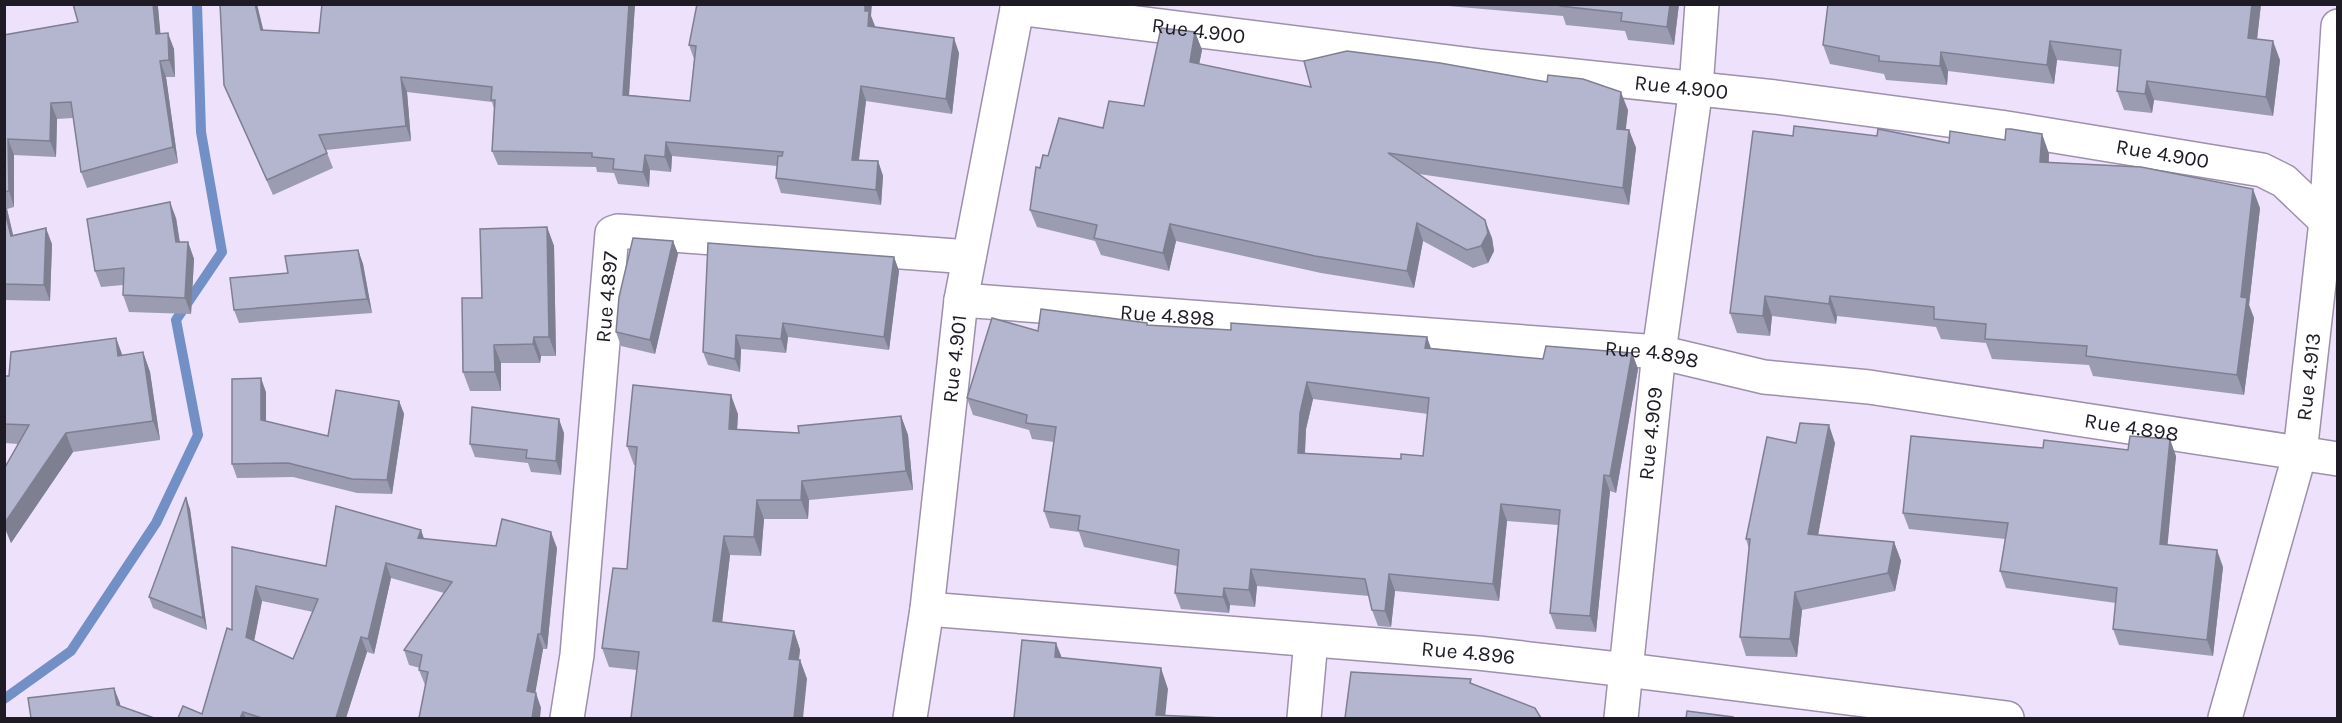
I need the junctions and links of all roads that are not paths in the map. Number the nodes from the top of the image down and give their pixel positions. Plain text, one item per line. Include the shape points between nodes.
1 (1702, 4) edge
2 (1017, 6) edge
3 (2337, 26) edge
4 (1696, 88) junction
5 (2326, 221) junction
6 (969, 257) junction
7 (961, 300) junction
8 (1659, 352) junction
9 (2300, 453) junction
10 (2337, 459) edge
11 (927, 609) junction
12 (1311, 640) junction
13 (1627, 670) junction
14 (567, 718) edge
15 (910, 718) edge
16 (1304, 718) edge
17 (1621, 718) edge
18 (2007, 718) edge
19 (2225, 718) edge

1 - 4 street, Rue 4.909
2 - 4 street, Rue 4.900 via 1481,66
2 - 6 street, Rue 4.901
3 - 5 street, Rue 4.913
4 - 5 street, Rue 4.900 via 2000,127 2262,170 2284,181
4 - 8 street, Rue 4.909
5 - 9 street, Rue 4.913
6 - 7 street, Rue 4.901
6 - 14 street, Rue 4.897 via 612,233 577,655
7 - 8 street, Rue 4.898
7 - 11 street, Rue 4.901
8 - 9 street, Rue 4.898 via 1764,376 1881,389
8 - 13 street, Rue 4.909
9 - 10 street, Rue 4.898
9 - 19 street, Rue 4.913
11 - 12 street, Rue 4.896
11 - 15 street, Rue 4.901
12 - 13 street, Rue 4.896
12 - 16 street
13 - 17 street, Rue 4.909
13 - 18 street, Rue 4.896

